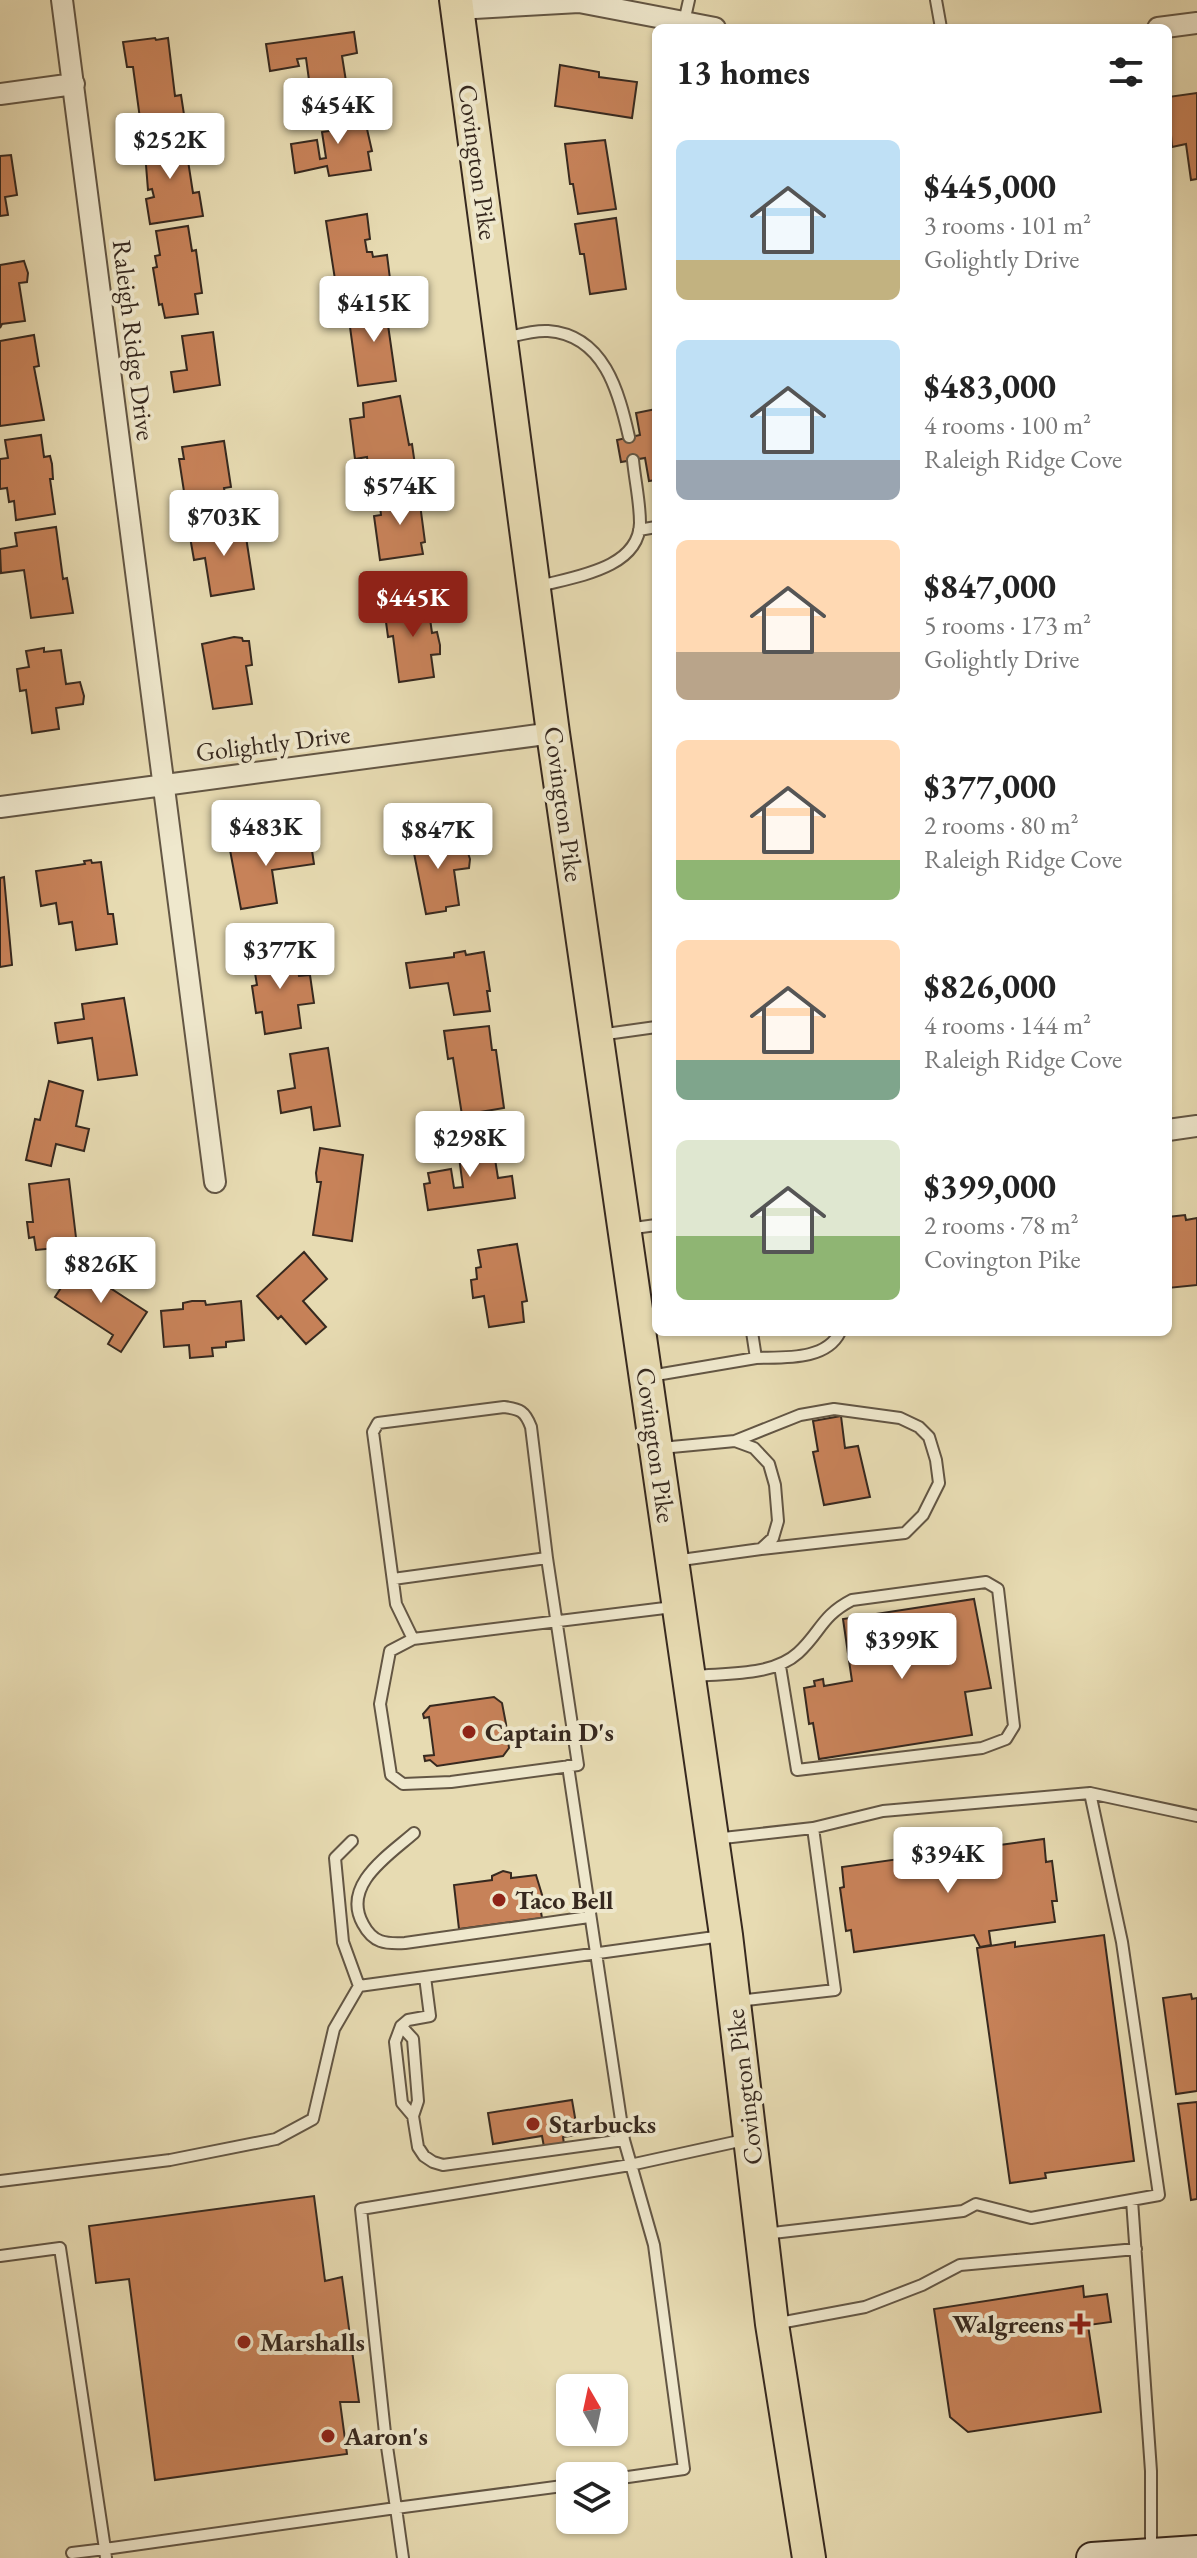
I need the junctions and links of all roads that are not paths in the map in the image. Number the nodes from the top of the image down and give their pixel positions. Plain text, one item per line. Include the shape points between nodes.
1 (62, 0) edge
2 (689, 0) edge
3 (936, 0) edge
4 (457, 5) edge
5 (684, 22) junction
6 (1197, 23) edge
7 (694, 24) edge
8 (940, 24) edge
9 (1172, 26) edge
10 (74, 84) junction
11 (0, 94) edge
12 (501, 339) junction
13 (629, 437) dead end
14 (633, 460) dead end
15 (652, 528) edge
16 (639, 530) junction
17 (534, 587) junction
18 (553, 733) junction
19 (165, 783) junction
20 (0, 807) edge
21 (652, 1028) edge
22 (597, 1036) junction
23 (1197, 1126) edge
24 (1172, 1129) edge
25 (215, 1182) dead end
26 (640, 1227) edge
27 (753, 1336) edge
28 (838, 1336) edge
29 (756, 1358) junction
30 (646, 1377) junction
31 (735, 1441) junction
32 (656, 1448) junction
33 (761, 1549) junction
34 (547, 1558) junction
35 (672, 1561) junction
36 (393, 1579) junction
37 (679, 1606) junction
38 (554, 1622) junction
39 (413, 1639) junction
40 (780, 1666) junction
41 (689, 1677) junction
42 (568, 1766) junction
43 (1090, 1793) junction
44 (1197, 1816) edge
45 (813, 1828) junction
46 (414, 1833) dead end
47 (712, 1839) junction
48 (352, 1841) dead end
49 (589, 1917) junction
50 (726, 1935) junction
51 (595, 1953) junction
52 (425, 1977) junction
53 (359, 1986) junction
54 (734, 2002) junction
55 (401, 2026) junction
56 (413, 2116) junction
57 (750, 2139) junction
58 (624, 2140) junction
59 (630, 2165) junction
60 (0, 2181) edge
61 (1132, 2200) junction
62 (761, 2234) junction
63 (1136, 2249) junction
64 (0, 2256) edge
65 (772, 2324) junction
66 (628, 2477) edge
67 (556, 2487) edge
68 (396, 2508) junction
69 (1197, 2551) edge
70 (72, 2553) dead end
71 (106, 2553) edge
72 (1151, 2556) edge
73 (403, 2558) edge
74 (809, 2558) edge
75 (1092, 2558) edge

1 - 10 street, Raleigh Ridge Drive
2 - 5 lane
3 - 8 lane
4 - 5 street via 579,2
4 - 12 main road, Covington Pike
5 - 7 street
6 - 9 street
10 - 11 street
10 - 19 street, Raleigh Ridge Drive
12 - 13 lane via 545,330 581,339 611,376
12 - 17 main road, Covington Pike
14 - 16 lane
15 - 16 lane
16 - 17 lane via 626,555 598,569
17 - 18 main road, Covington Pike
18 - 19 street, Golightly Drive
18 - 22 main road, Covington Pike
19 - 20 street, Golightly Drive
19 - 25 street, Raleigh Ridge Drive
21 - 22 lane
22 - 26 main road, Covington Pike
23 - 24 street
26 - 30 main road, Covington Pike
27 - 29 lane
28 - 29 lane via 823,1350
29 - 30 lane
30 - 32 main road, Covington Pike
31 - 32 lane
31 - 33 lane via 754,1448 769,1464 775,1485 778,1521 773,1538
31 - 33 lane via 800,1415 834,1409 900,1418 919,1427 929,1437 936,1460 939,1483 923,1515 905,1533
32 - 35 main road, Covington Pike
33 - 35 lane
34 - 36 lane
34 - 36 lane via 531,1427 520,1409 378,1423 373,1432
34 - 38 lane
35 - 37 main road, Covington Pike
36 - 39 lane via 396,1604
37 - 38 lane
37 - 41 main road, Covington Pike
38 - 39 lane
38 - 42 lane via 578,1765
39 - 42 lane via 390,1651 380,1704 391,1775 403,1784 451,1782
40 - 40 lane via 799,1652 833,1610 852,1600 986,1582 998,1589 1014,1726 1006,1739 982,1748 797,1770
40 - 41 lane
41 - 47 main road, Covington Pike
42 - 49 lane
43 - 44 lane
43 - 45 lane via 883,1811
43 - 61 lane via 1122,1942 1159,2195
45 - 47 lane
45 - 54 lane via 835,1990
46 - 49 lane via 374,1867 360,1888 360,1919 380,1942
47 - 50 main road, Covington Pike
48 - 53 lane via 335,1858 343,1942
49 - 51 lane
50 - 51 lane
50 - 54 main road, Covington Pike
51 - 52 lane
51 - 58 lane
52 - 53 lane
52 - 55 lane via 430,2016
53 - 60 lane via 334,2029 313,2119 276,2139 170,2160
54 - 57 main road, Covington Pike
55 - 56 lane via 395,2042 402,2103
55 - 56 lane via 413,2039 418,2101
56 - 58 lane via 418,2147 443,2165
57 - 59 lane
57 - 62 main road, Covington Pike
58 - 59 lane
59 - 66 lane via 654,2245 684,2469
59 - 68 lane via 361,2209
61 - 62 lane via 1031,2218 976,2204 963,2211
61 - 63 lane
62 - 65 main road, Covington Pike
63 - 65 lane via 960,2265 865,2307
63 - 72 lane via 1151,2471
64 - 71 lane via 60,2248
65 - 74 main road, Covington Pike
67 - 68 lane
68 - 71 lane
68 - 73 lane
69 - 72 main road
70 - 71 lane
72 - 75 main road

